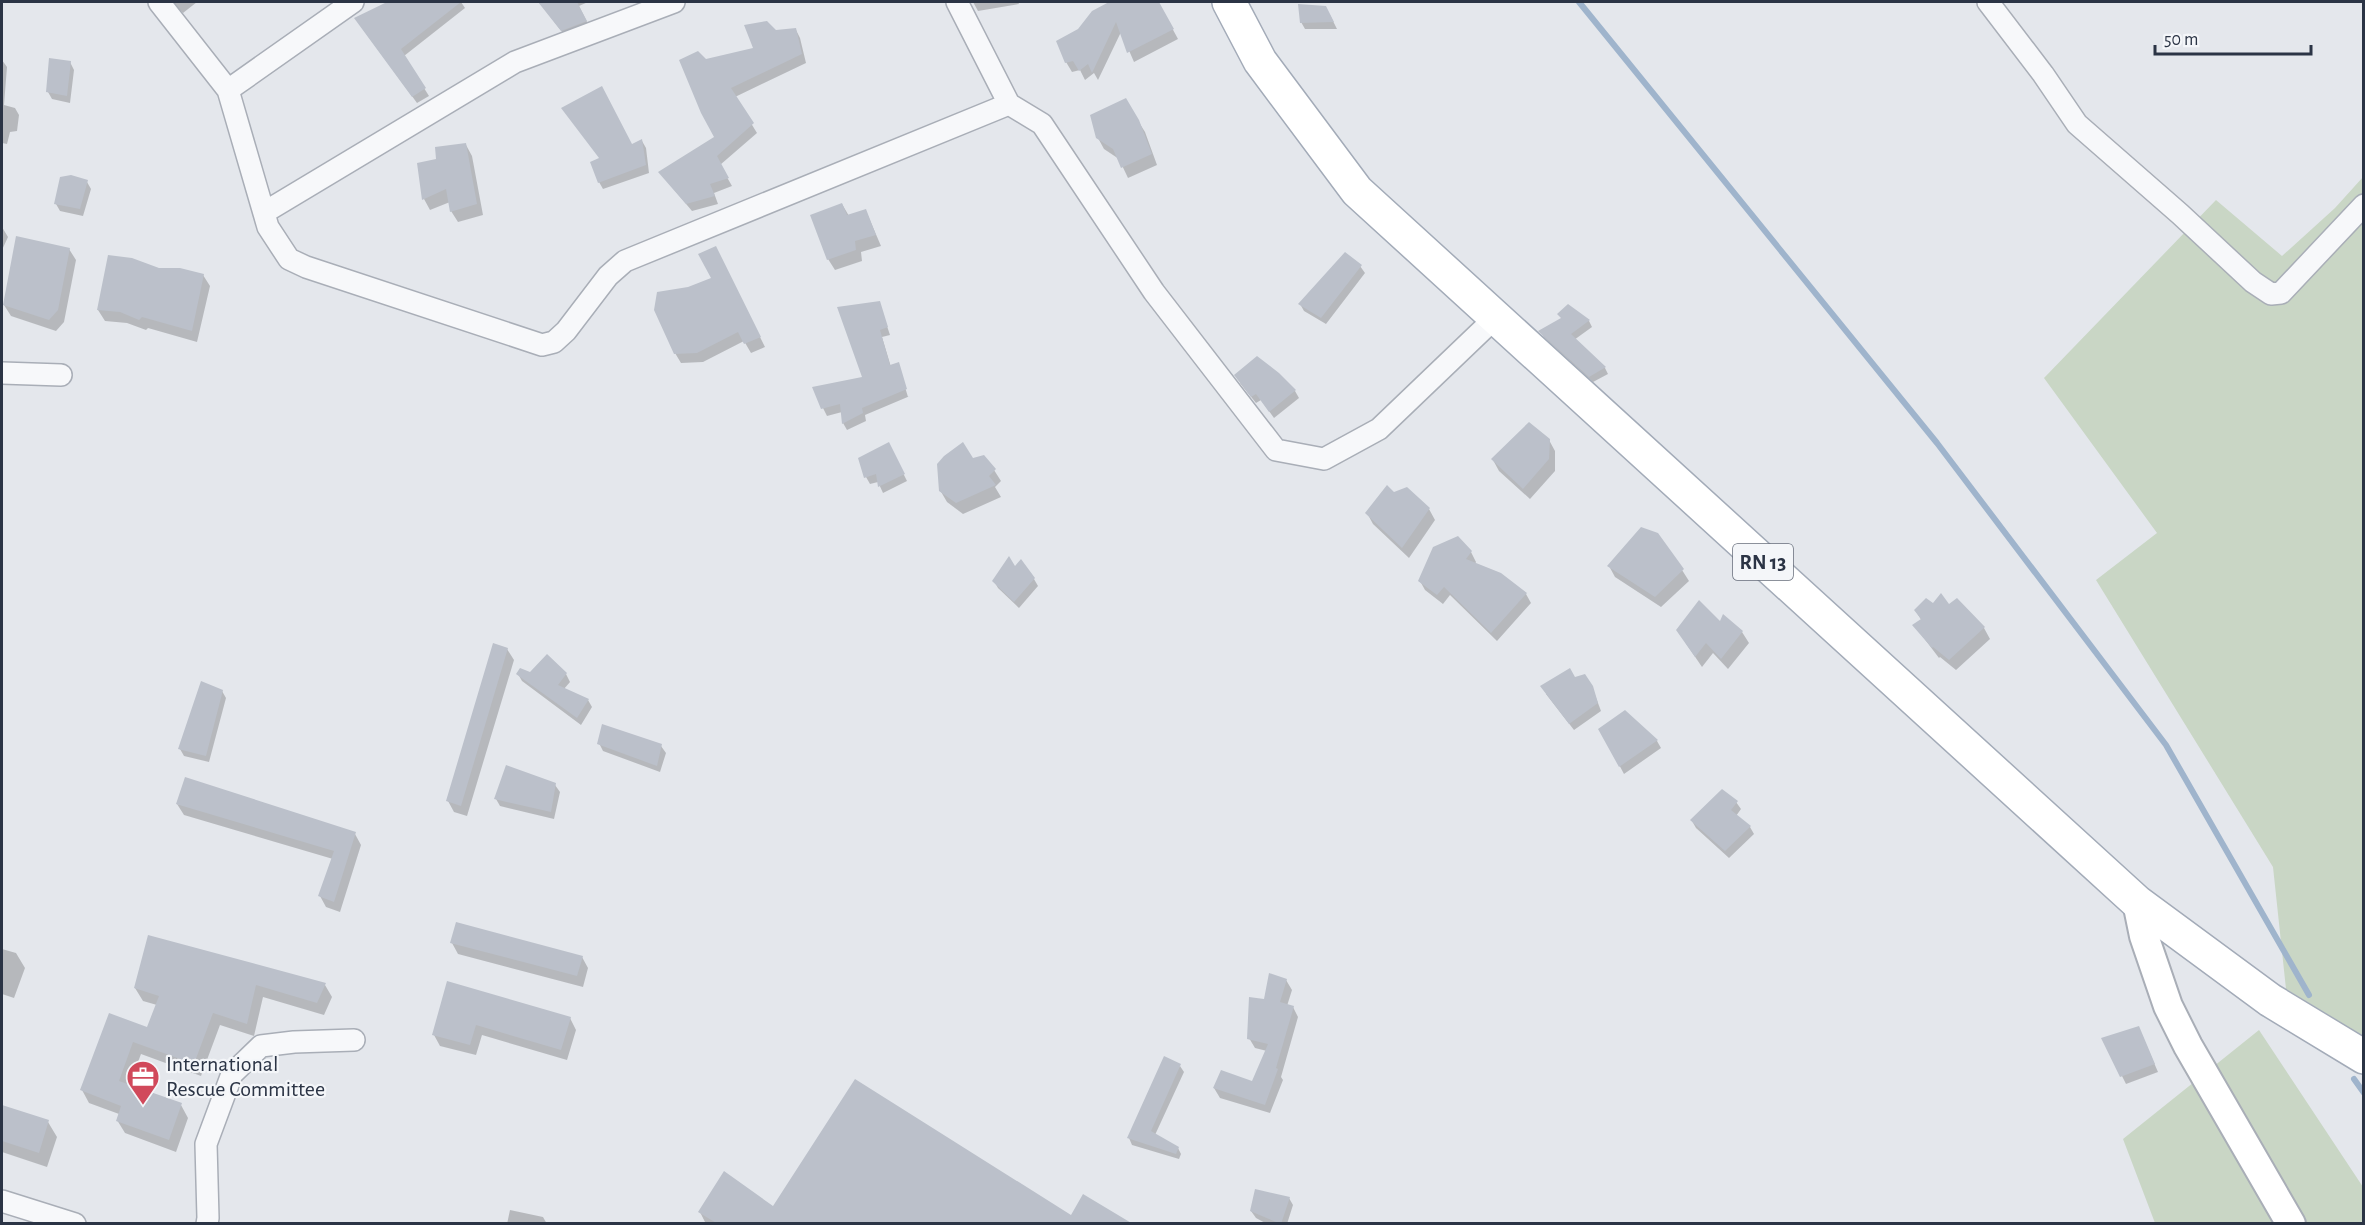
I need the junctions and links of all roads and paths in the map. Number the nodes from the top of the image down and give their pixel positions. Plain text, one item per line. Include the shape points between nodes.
1 (159, 2) edge
2 (353, 2) edge
3 (674, 2) edge
4 (957, 2) edge
5 (1229, 2) edge
6 (1988, 2) edge
7 (228, 90) junction
8 (1009, 104) junction
9 (2364, 205) edge
10 (266, 212) junction
11 (1495, 318) junction
12 (2, 373) edge
13 (61, 375) dead end
14 (2138, 902) junction
15 (354, 1040) dead end
16 (2364, 1057) edge
17 (2, 1201) edge
18 (75, 1224) edge
19 (207, 1224) edge
20 (2291, 1224) edge

1 - 7 street
2 - 7 street
3 - 10 street via 515,62
4 - 8 street
5 - 11 main road, RN 13 via 1260,61 1357,191
6 - 9 street via 2077,124 2271,294 2281,293
7 - 10 street
8 - 10 street via 626,261 608,276 566,331 554,342 542,345 289,259 268,227
8 - 11 street via 1042,124 1154,292 1276,450 1324,459 1379,429
11 - 14 main road, RN 13
12 - 13 street
14 - 16 main road, RN 13 via 2270,1000
14 - 20 main road via 2144,936 2168,1006
15 - 19 street via 261,1046 232,1074 206,1144
17 - 18 street

